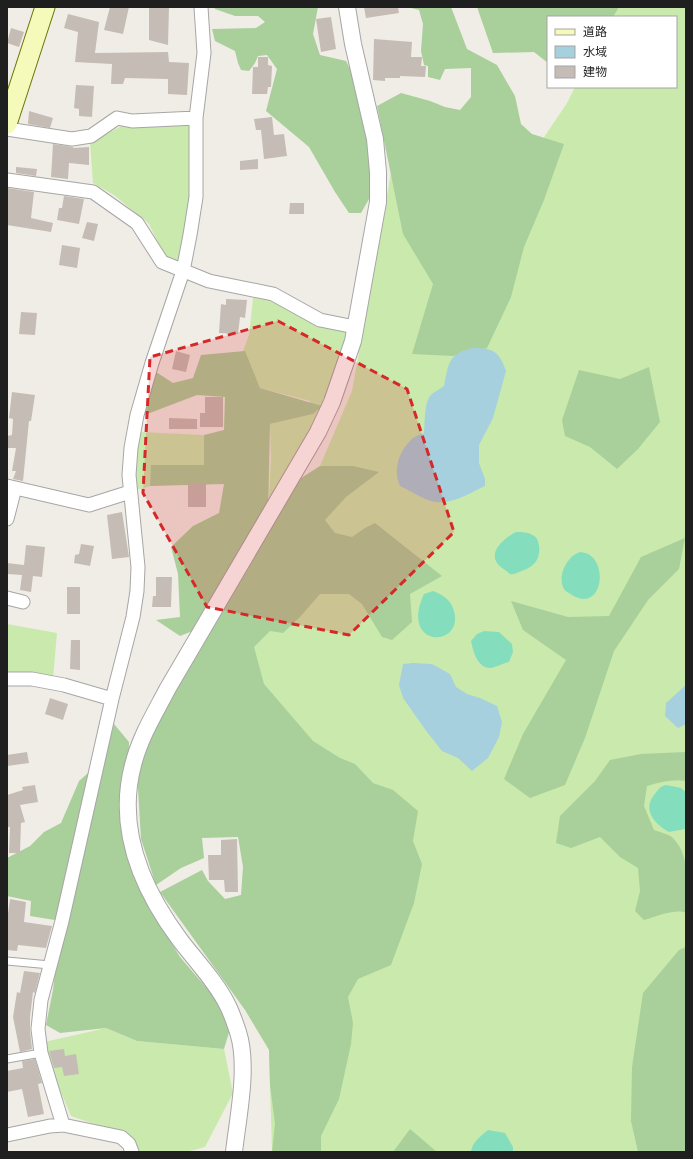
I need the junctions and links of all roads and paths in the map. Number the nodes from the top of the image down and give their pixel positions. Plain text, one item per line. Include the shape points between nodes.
1 (46, 7) edge
2 (201, 7) edge
3 (347, 7) edge
4 (196, 118) junction
5 (7, 124) edge
6 (7, 129) edge
7 (7, 180) edge
8 (183, 271) junction
9 (355, 327) junction
10 (11, 487) edge
11 (130, 492) junction
12 (7, 519) edge
13 (7, 598) edge
14 (23, 602) dead end
15 (7, 678) edge
16 (112, 699) junction
17 (7, 961) edge
18 (50, 965) junction
19 (41, 1053) junction
20 (7, 1059) edge
21 (63, 1124) junction
22 (7, 1135) edge
23 (132, 1152) edge
24 (234, 1152) edge

1 - 5 main road
2 - 4 street via 204,53
3 - 9 street via 375,139 378,172 378,202
4 - 6 street via 132,121 117,118 91,136 72,139
4 - 8 street via 196,197
7 - 8 street via 93,192 137,223 162,262
8 - 9 street via 209,281 273,294 320,320
8 - 11 street via 137,415 131,448
9 - 24 street via 335,395 318,432 145,731 133,765 129,792 128,820 131,842 147,887 158,907 217,988 228,1006 238,1033 242,1058 241,1096
10 - 11 street via 89,505
10 - 12 street
11 - 16 street via 138,567 137,591
13 - 14 street
15 - 16 street via 64,684
16 - 18 street
17 - 18 lane
18 - 19 street via 41,1000 38,1029
19 - 20 lane
19 - 21 street
21 - 22 street
21 - 23 street via 121,1137 129,1144

